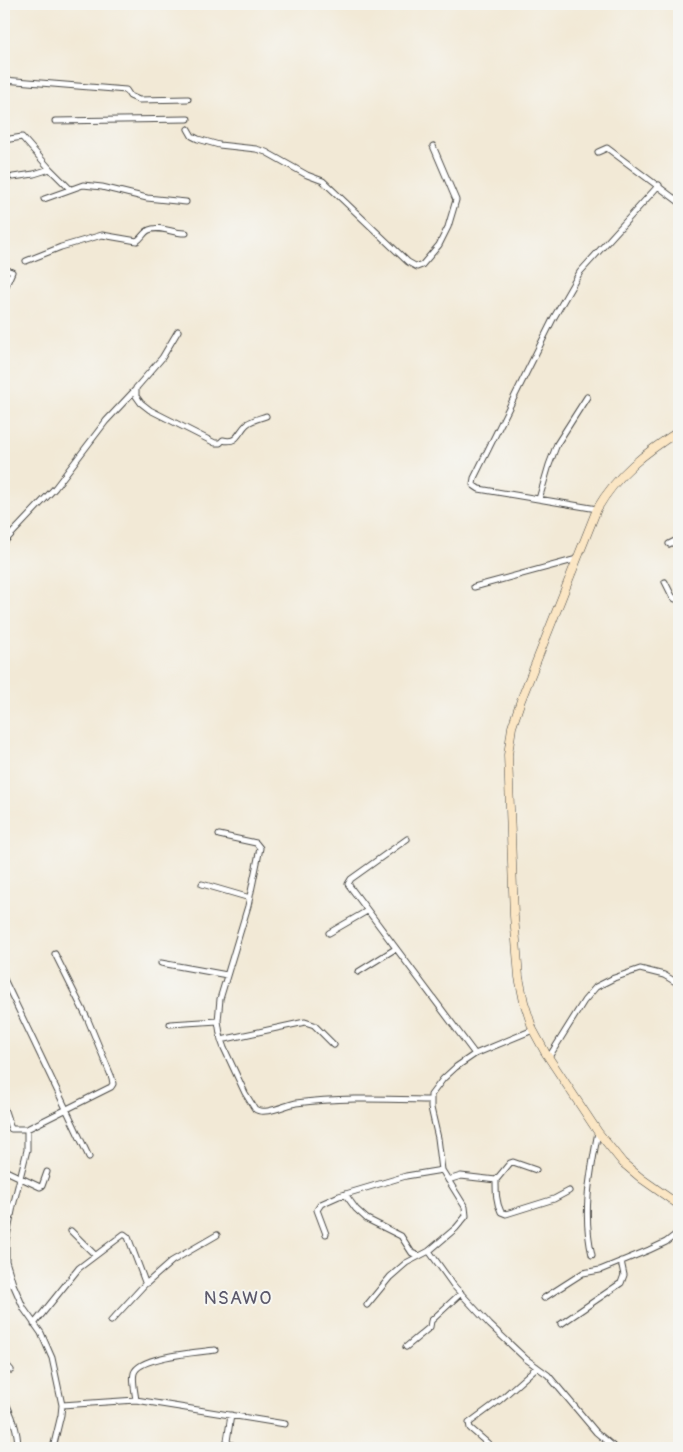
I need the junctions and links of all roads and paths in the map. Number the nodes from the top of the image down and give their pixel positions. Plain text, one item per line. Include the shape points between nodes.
1 (4, 80) edge
2 (188, 98) dead end
3 (188, 119) dead end
4 (55, 121) dead end
5 (188, 129) dead end
6 (4, 140) edge
7 (433, 146) dead end
8 (598, 152) dead end
9 (50, 169) junction
10 (13, 177) dead end
11 (659, 186) junction
12 (70, 189) junction
13 (44, 199) dead end
14 (186, 202) dead end
15 (679, 202) edge
16 (186, 233) dead end
17 (26, 261) dead end
18 (4, 269) edge
19 (4, 290) edge
20 (178, 331) dead end
21 (136, 388) junction
22 (587, 397) dead end
23 (266, 416) dead end
24 (679, 431) edge
25 (540, 499) junction
26 (597, 509) junction
27 (679, 539) edge
28 (4, 542) edge
29 (669, 544) dead end
30 (577, 559) junction
31 (665, 582) dead end
32 (474, 587) dead end
33 (679, 598) edge
34 (219, 835) dead end
35 (407, 839) dead end
36 (202, 884) dead end
37 (250, 898) junction
38 (366, 911) junction
39 (328, 933) dead end
40 (395, 949) junction
41 (55, 954) dead end
42 (161, 963) dead end
43 (358, 972) dead end
44 (227, 975) junction
45 (4, 979) edge
46 (679, 984) edge
47 (218, 1021) junction
48 (170, 1024) dead end
49 (533, 1030) junction
50 (221, 1040) junction
51 (334, 1046) dead end
52 (475, 1054) junction
53 (548, 1057) junction
54 (430, 1100) junction
55 (4, 1108) edge
56 (66, 1110) junction
57 (27, 1129) junction
58 (598, 1132) junction
59 (89, 1157) dead end
60 (4, 1170) edge
61 (442, 1170) junction
62 (536, 1170) dead end
63 (48, 1172) dead end
64 (20, 1179) junction
65 (448, 1180) junction
66 (496, 1180) junction
67 (569, 1191) dead end
68 (345, 1194) junction
69 (679, 1205) edge
70 (13, 1206) junction
71 (4, 1207) edge
72 (71, 1232) dead end
73 (679, 1232) edge
74 (217, 1234) dead end
75 (326, 1234) dead end
76 (429, 1251) junction
77 (95, 1255) junction
78 (592, 1255) dead end
79 (419, 1256) junction
80 (621, 1262) junction
81 (4, 1276) edge
82 (12, 1282) junction
83 (4, 1283) edge
84 (146, 1283) junction
85 (461, 1293) junction
86 (544, 1298) dead end
87 (367, 1304) dead end
88 (112, 1321) dead end
89 (34, 1324) junction
90 (561, 1324) dead end
91 (406, 1347) dead end
92 (215, 1350) dead end
93 (4, 1362) edge
94 (537, 1367) junction
95 (11, 1370) dead end
96 (4, 1399) edge
97 (136, 1400) junction
98 (62, 1405) junction
99 (231, 1415) junction
100 (285, 1424) dead end
101 (679, 1446) edge
102 (18, 1448) edge
103 (52, 1448) edge
104 (243, 1448) edge
105 (493, 1448) edge
106 (615, 1448) edge
107 (675, 1448) edge

1 - 2 street via 126,90 139,100
3 - 4 street
5 - 7 street via 198,139 266,152 322,181 416,266 422,265 439,246 456,200
6 - 9 street via 22,137
8 - 11 street via 607,148
9 - 10 street
9 - 12 street
11 - 15 street
11 - 25 street via 580,272 474,478 473,485 479,489
12 - 13 street
12 - 14 street via 83,185
16 - 17 street via 152,229 137,242 102,235
18 - 19 street via 12,272
20 - 21 street via 169,348
21 - 23 street via 136,396 150,410 215,444 223,440 229,442 248,423
21 - 28 street via 55,488
22 - 25 street via 557,444
24 - 26 street via 628,468
25 - 26 street
26 - 30 street
27 - 29 street
30 - 32 street
30 - 49 street via 519,706 508,748 509,823 519,977
31 - 33 street via 672,596
34 - 37 street via 260,846
35 - 38 street via 349,880 348,886
36 - 37 street
37 - 44 street
38 - 39 street
38 - 40 street
40 - 43 street
40 - 52 street
41 - 56 street via 88,1020 113,1081 111,1087
42 - 44 street
44 - 47 street
45 - 56 street
46 - 53 street via 664,975 640,969 596,987
47 - 48 street
47 - 50 street
49 - 52 street
49 - 53 street
50 - 51 street via 305,1022 314,1025
50 - 54 street via 245,1093 257,1111 349,1098
52 - 54 street via 443,1079
53 - 58 street
54 - 61 street
55 - 57 street via 11,1129
56 - 57 street
56 - 59 street
57 - 64 street via 27,1150
58 - 69 street via 623,1163
58 - 78 street via 587,1192 588,1237
60 - 64 street
61 - 65 street
61 - 68 street via 406,1176
62 - 66 street via 513,1162
63 - 64 street via 40,1187
64 - 70 street
65 - 66 street via 461,1176
65 - 76 street via 466,1216
66 - 67 street via 499,1209 506,1214
68 - 75 street via 318,1208
68 - 79 street via 356,1209 400,1236 412,1253
70 - 71 street
70 - 82 street via 6,1241 6,1261
72 - 77 street
73 - 80 street via 659,1246
74 - 84 street via 176,1259
76 - 79 street
76 - 85 street
77 - 84 street via 126,1234
77 - 89 street via 79,1268
79 - 87 street via 390,1277
80 - 86 street via 583,1273
80 - 90 street via 624,1275 621,1283
81 - 82 street
82 - 83 street
82 - 89 street
84 - 88 street
85 - 91 street via 431,1321 430,1327
85 - 94 street via 490,1325
89 - 98 street via 48,1349
92 - 97 street via 161,1357 137,1368 134,1375
93 - 95 street
94 - 105 street via 469,1423 468,1427
94 - 106 street via 552,1379 596,1432
96 - 102 street via 18,1434
97 - 98 street
97 - 99 street
98 - 103 street
99 - 100 street
99 - 104 street via 227,1441
101 - 107 street

